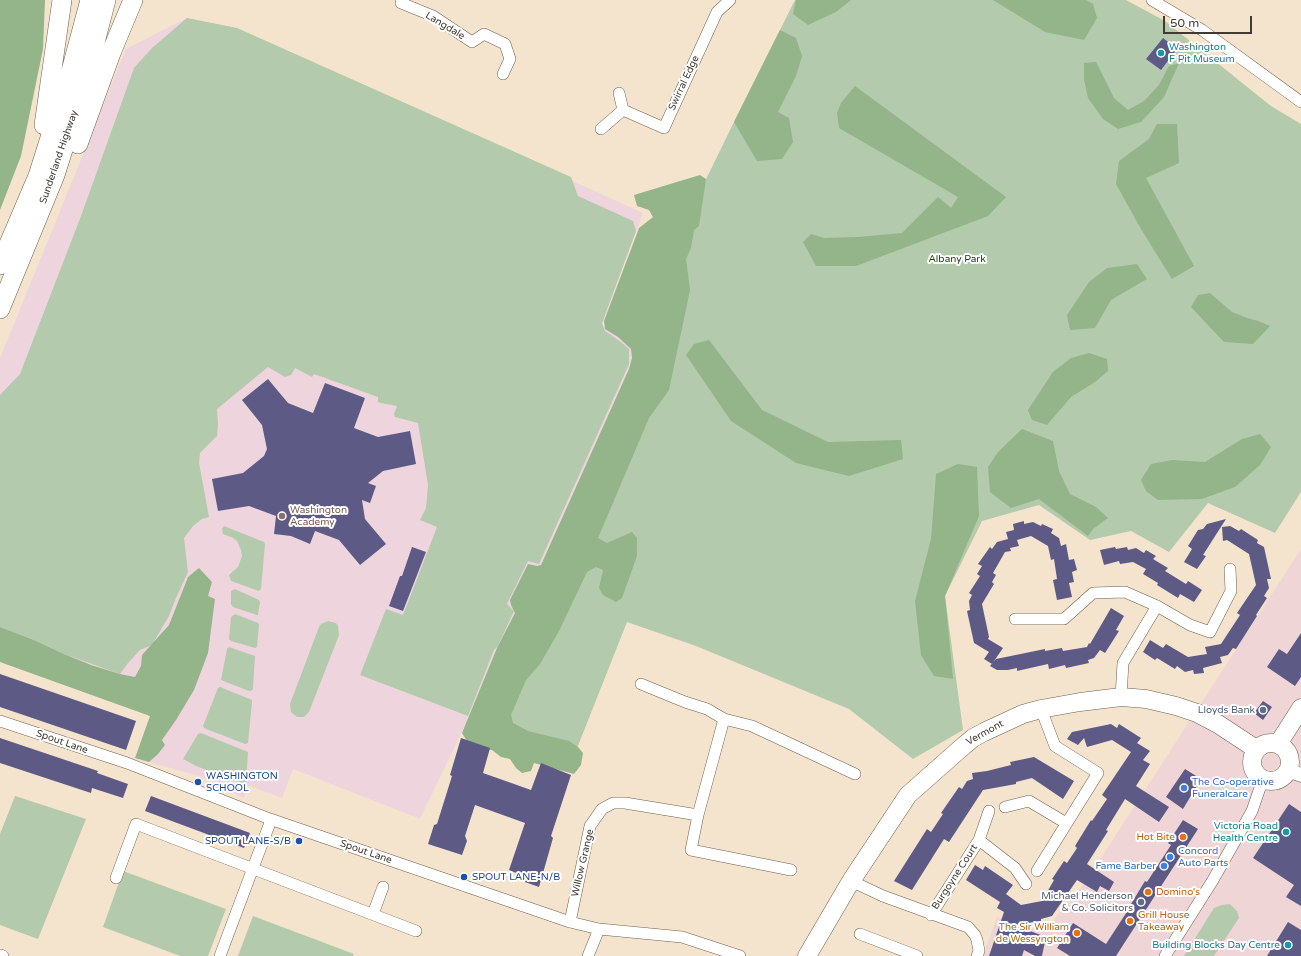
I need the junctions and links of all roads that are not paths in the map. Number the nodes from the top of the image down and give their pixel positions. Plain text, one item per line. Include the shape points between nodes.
1 (62, 0) edge
2 (90, 0) edge
3 (106, 0) edge
4 (132, 0) edge
5 (402, 0) edge
6 (729, 0) edge
7 (1152, 0) edge
8 (503, 74) dead end
9 (619, 93) dead end
10 (1301, 102) edge
11 (623, 110) junction
12 (601, 129) dead end
13 (38, 176) junction
14 (0, 264) edge
15 (19, 265) junction
16 (0, 309) edge
17 (1230, 569) dead end
18 (1157, 606) junction
19 (1015, 619) dead end
20 (641, 684) dead end
21 (1121, 697) junction
22 (1301, 708) edge
23 (1041, 709) junction
24 (724, 719) junction
25 (0, 721) edge
26 (1278, 744) junction
27 (1256, 749) junction
28 (1295, 772) edge
29 (855, 774) dead end
30 (1263, 779) junction
31 (1005, 807) dead end
32 (989, 811) dead end
33 (698, 815) junction
34 (271, 820) junction
35 (1066, 823) junction
36 (979, 840) junction
37 (253, 868) junction
38 (791, 870) dead end
39 (1037, 871) dead end
40 (116, 878) dead end
41 (851, 881) junction
42 (1026, 884) dead end
43 (383, 887) dead end
44 (373, 914) junction
45 (930, 915) junction
46 (570, 922) junction
47 (599, 929) junction
48 (416, 931) dead end
49 (860, 934) dead end
50 (220, 956) edge
51 (588, 956) edge
52 (740, 956) edge
53 (807, 956) edge
54 (917, 956) edge
55 (977, 956) edge
56 (1165, 956) edge

1 - 13 highway
2 - 13 highway, Sunderland Highway
3 - 15 highway, Sunderland Highway via 86,77 58,167
4 - 15 highway via 62,186
5 - 8 street, Langdale via 400,3 433,16 472,42 484,34 505,44 510,60
6 - 11 street, Swirral Edge via 717,12 664,128
7 - 10 street via 1202,30
9 - 11 street
11 - 12 street
13 - 14 highway, Sunderland Highway
15 - 16 highway, Sunderland Highway
17 - 18 street via 1231,591 1210,632 1190,625
18 - 19 street via 1124,592 1093,592 1064,619
18 - 21 street via 1124,663
20 - 24 street via 707,709
21 - 23 main road, Vermont
21 - 27 main road, Vermont via 1146,699 1197,714 1218,724
22 - 26 main road
23 - 35 street via 1055,746 1098,773
23 - 41 main road, Vermont via 1023,714 984,732 960,748 908,795
24 - 29 street via 752,726
24 - 33 street
25 - 34 street, Spout Lane via 127,763
26 - 27 main road via 1268,743
26 - 28 main road via 1289,754
27 - 30 main road via 1252,765 1254,771
28 - 30 main road via 1274,781
30 - 56 street via 1252,811 1213,880
31 - 35 street via 1029,801
32 - 36 street, Burgoyne Court
33 - 38 street via 691,850
33 - 46 street, Willow Grange via 626,803 613,803 602,809 590,826
34 - 37 street
34 - 46 street, Spout Lane
35 - 39 street
36 - 42 street, Burgoyne Court via 1015,868
36 - 45 street, Burgoyne Court
37 - 40 street via 136,824
37 - 44 street
37 - 50 street
41 - 45 street
41 - 53 main road, Vermont
43 - 44 street
44 - 48 street
45 - 55 street via 968,927 977,940
46 - 47 street, Spout Lane
47 - 51 street
47 - 52 street, Spout Lane via 682,937
49 - 54 street

